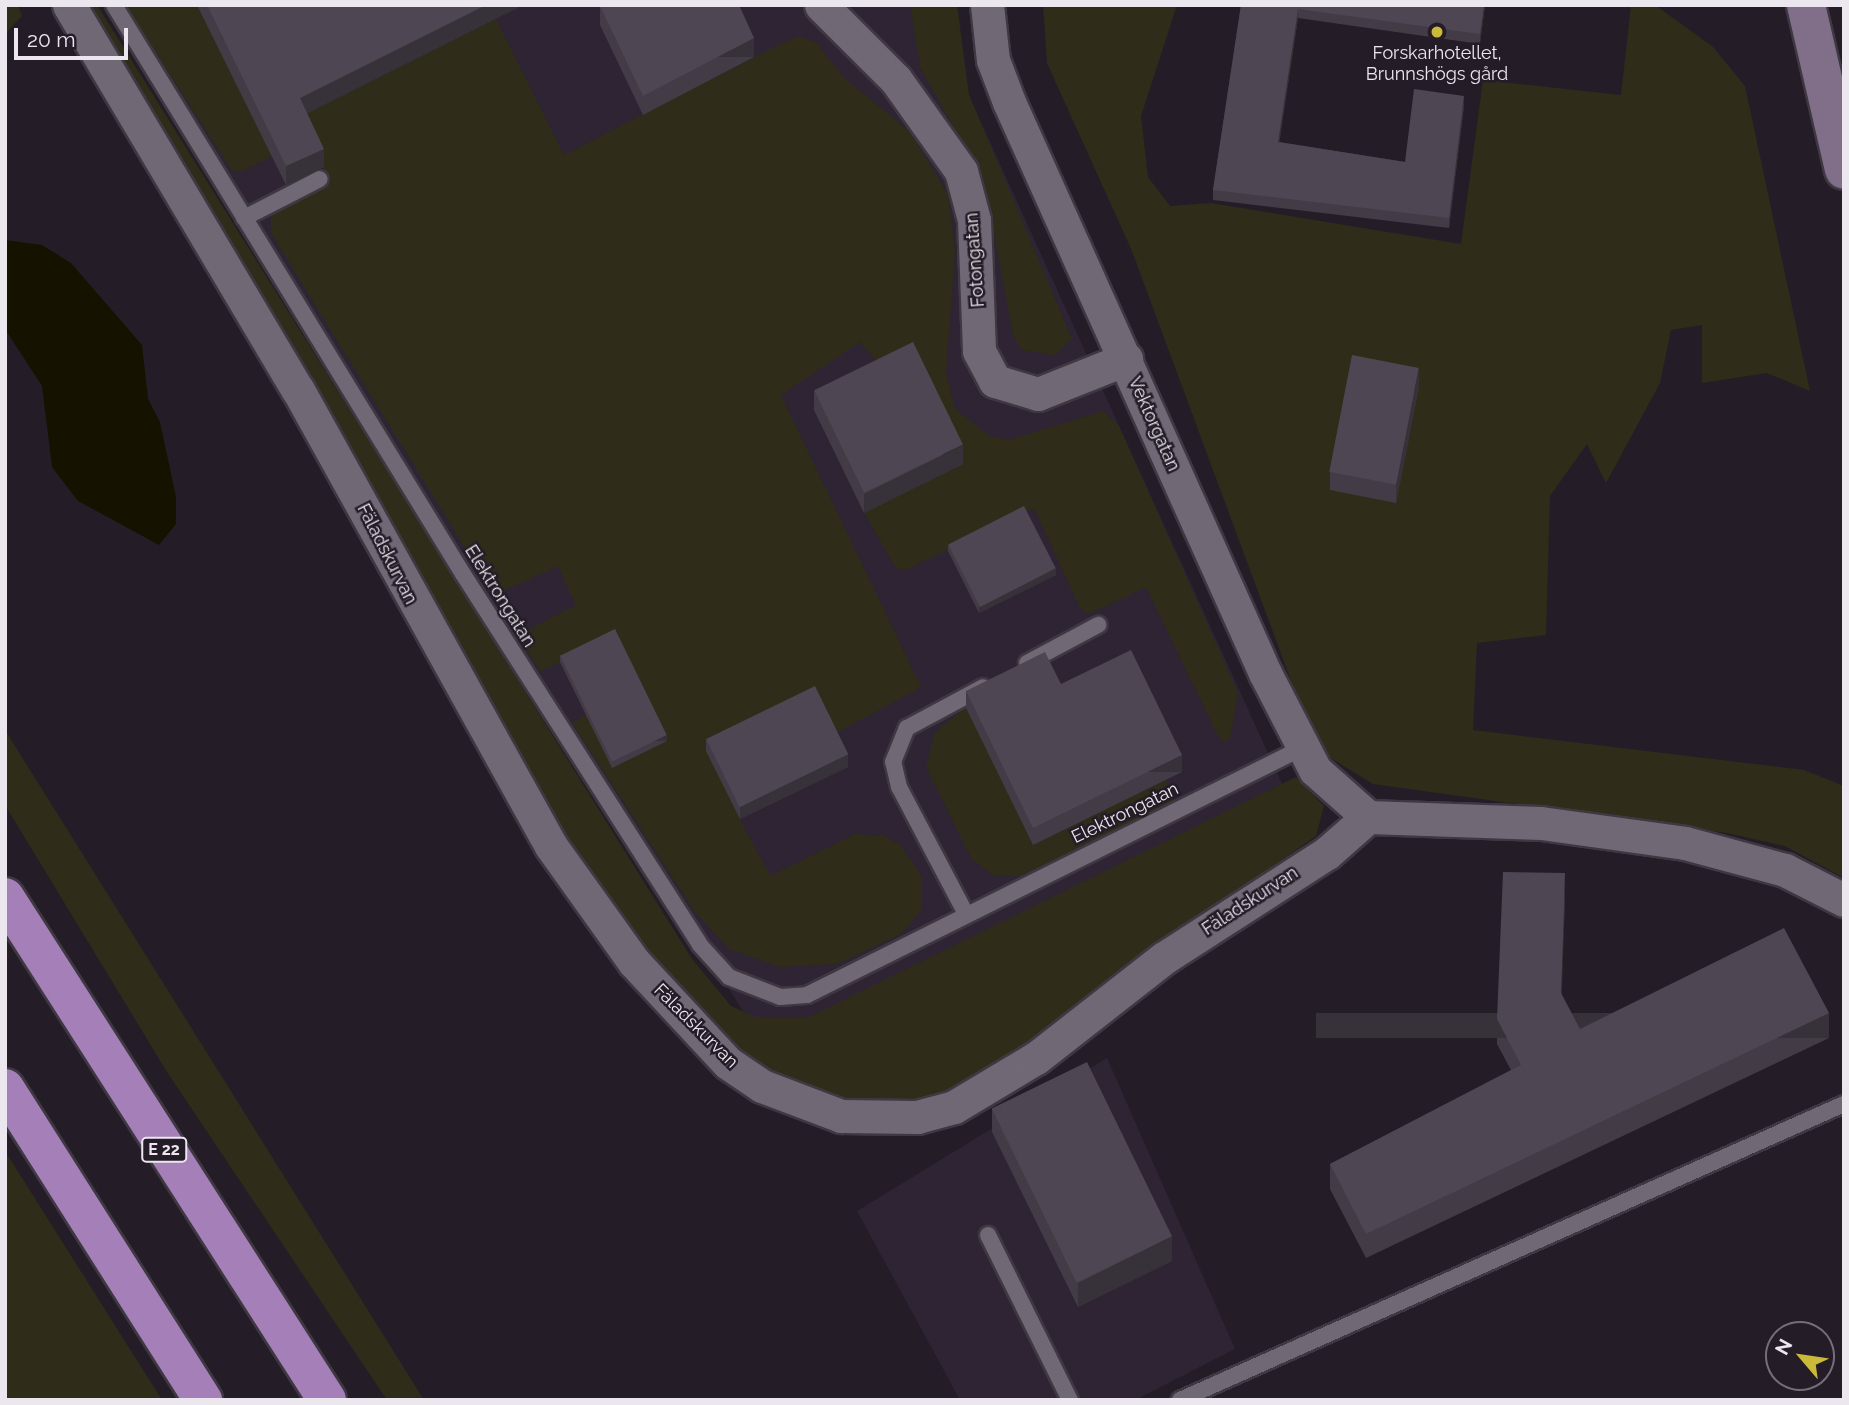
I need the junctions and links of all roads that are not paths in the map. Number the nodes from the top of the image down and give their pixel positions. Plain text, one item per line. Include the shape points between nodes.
1 (69, 5) edge
2 (114, 5) edge
3 (821, 5) edge
4 (987, 5) edge
5 (1806, 5) edge
6 (1844, 170) edge
7 (320, 178) edge
8 (244, 219) junction
9 (1126, 359) junction
10 (1098, 625) dead end
11 (1303, 748) junction
12 (1368, 817) junction
13 (5, 897) edge
14 (1844, 900) edge
15 (966, 914) junction
16 (5, 1088) edge
17 (1844, 1104) edge
18 (988, 1236) dead end
19 (203, 1400) edge
20 (327, 1400) edge
21 (1070, 1400) edge
22 (1180, 1400) edge

1 - 12 street, Fäladskurvan via 318,425 551,846 634,962 728,1063 762,1086 841,1116 917,1117 954,1107 1036,1058 1164,958 1327,853
2 - 8 lane, Elektrongatan
3 - 9 street, Fotongatan via 903,89 961,171 974,220 979,351 995,381 1038,394
4 - 9 street, Vektorgatan via 993,60 1009,102
5 - 6 main road
7 - 8 lane
8 - 15 lane, Elektrongatan via 700,945 729,977 780,997 807,995
9 - 11 street, Vektorgatan
10 - 15 lane via 907,728 893,762 899,787
11 - 12 street, Vektorgatan via 1315,770
11 - 15 lane, Elektrongatan
12 - 14 street via 1541,823 1685,843 1785,870
13 - 20 highway, E 22
16 - 19 highway
17 - 22 lane
18 - 21 lane

